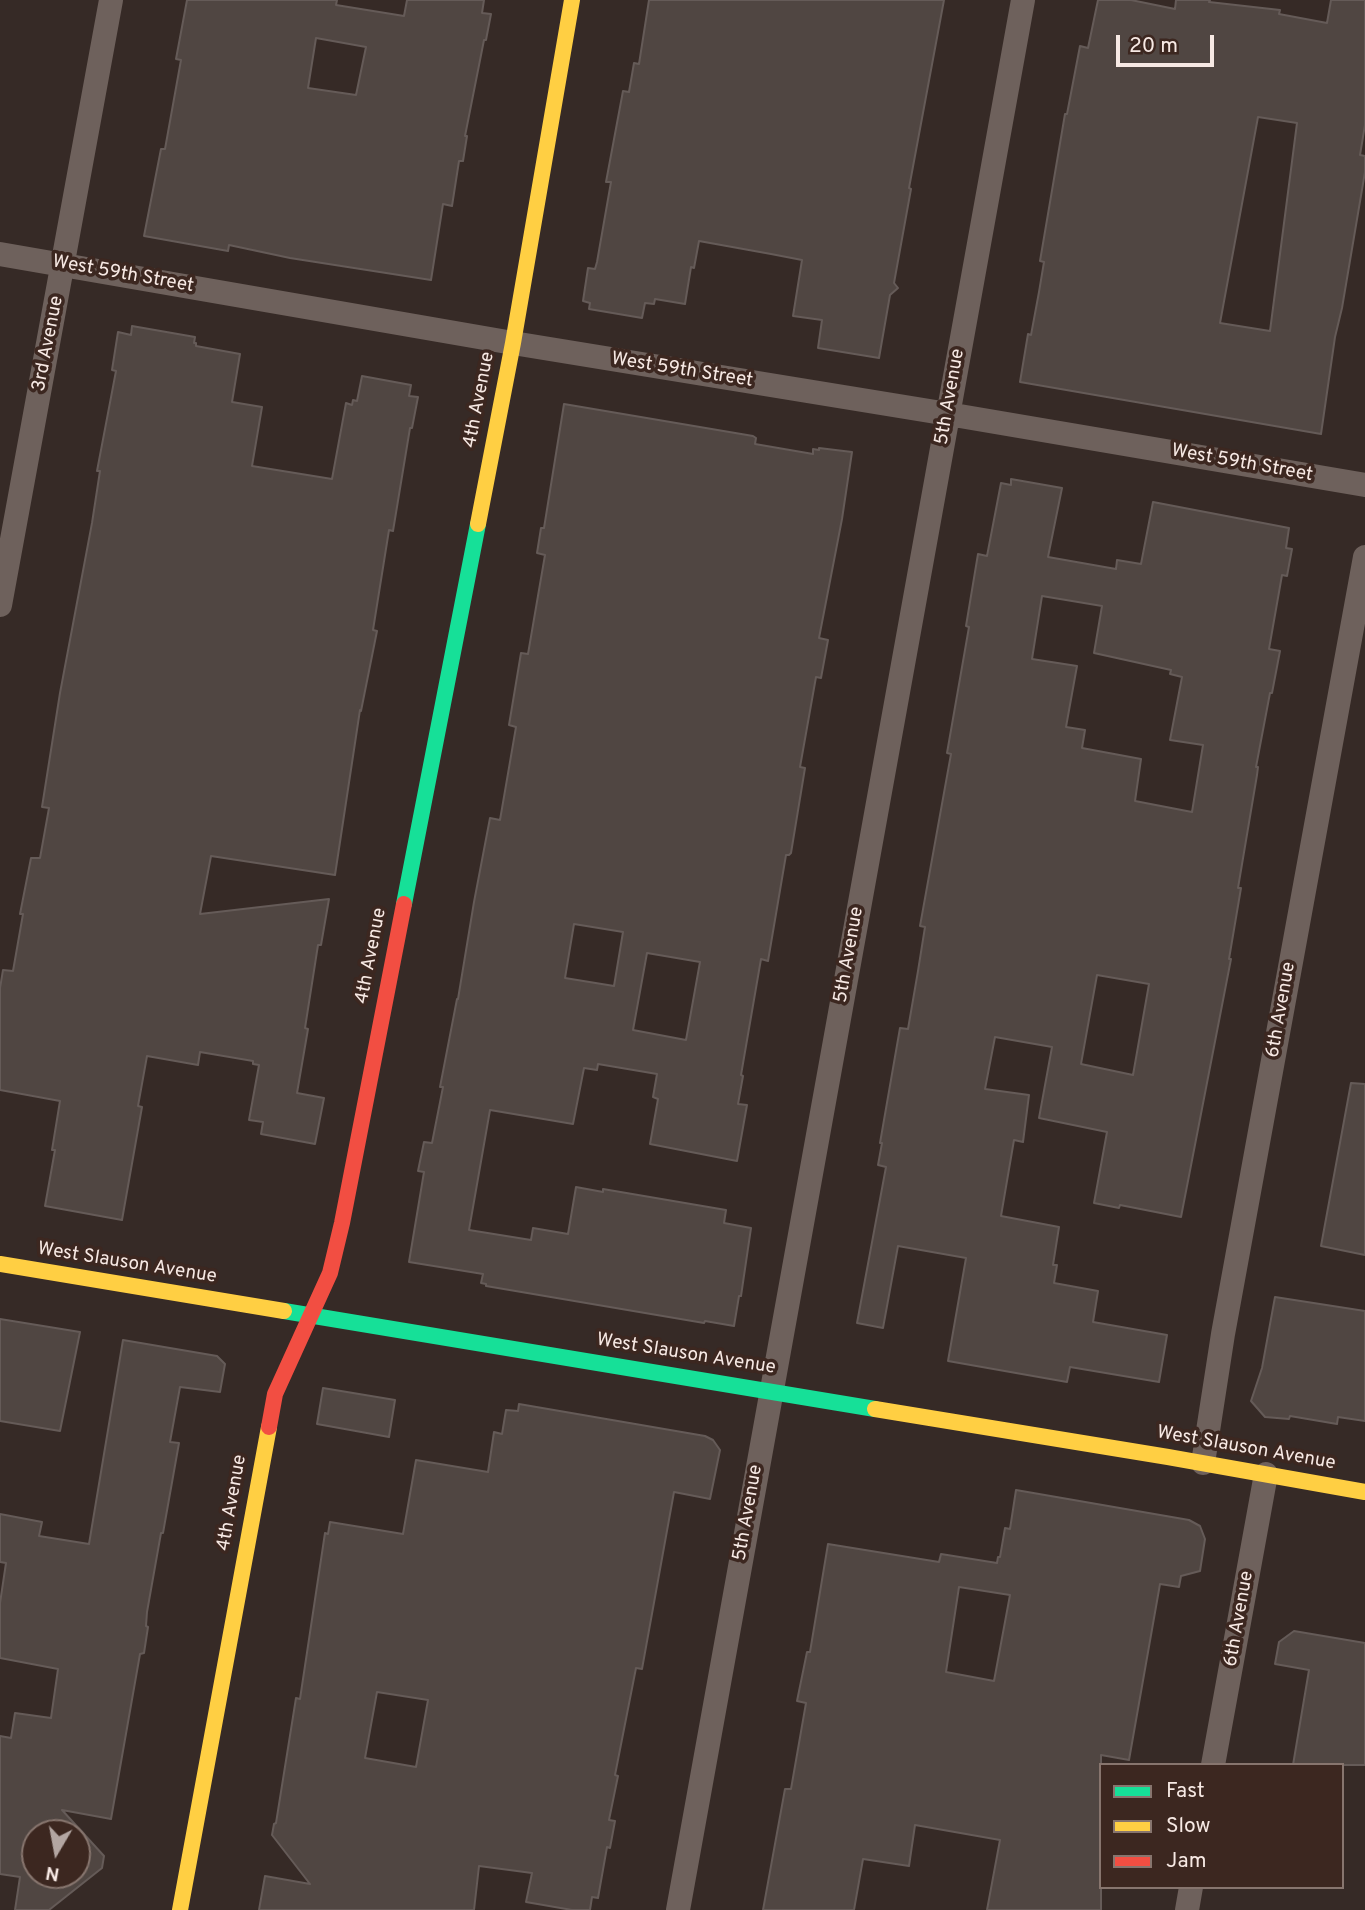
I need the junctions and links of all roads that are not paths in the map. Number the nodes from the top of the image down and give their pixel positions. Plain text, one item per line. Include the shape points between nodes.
1 (111, 0) edge
2 (572, 0) edge
3 (1023, 0) edge
4 (0, 254) edge
5 (63, 265) junction
6 (513, 344) junction
7 (948, 414) junction
8 (1365, 485) edge
9 (1365, 557) edge
10 (0, 605) edge
11 (0, 1264) edge
12 (309, 1315) junction
13 (771, 1391) junction
14 (1203, 1463) junction
15 (1266, 1474) junction
16 (1365, 1492) edge
17 (1213, 1763) edge
18 (1191, 1889) edge
19 (180, 1910) edge
20 (678, 1910) edge
21 (1187, 1910) edge

1 - 5 street, 3rd Avenue
2 - 6 street, 4th Avenue
3 - 7 street, 5th Avenue
4 - 5 street, West 59th Street
5 - 6 street, West 59th Street
5 - 10 street, 3rd Avenue
6 - 7 street, West 59th Street
6 - 12 street, 4th Avenue via 342,1223 330,1273
7 - 8 street, West 59th Street
7 - 13 street, 5th Avenue
9 - 14 street, 6th Avenue
11 - 12 street, West Slauson Avenue
12 - 13 street, West Slauson Avenue
12 - 19 street, 4th Avenue via 275,1394
13 - 14 street, West Slauson Avenue
13 - 20 street, 5th Avenue
14 - 15 street, West Slauson Avenue
15 - 16 street, West Slauson Avenue
15 - 17 street, 6th Avenue
18 - 21 street

